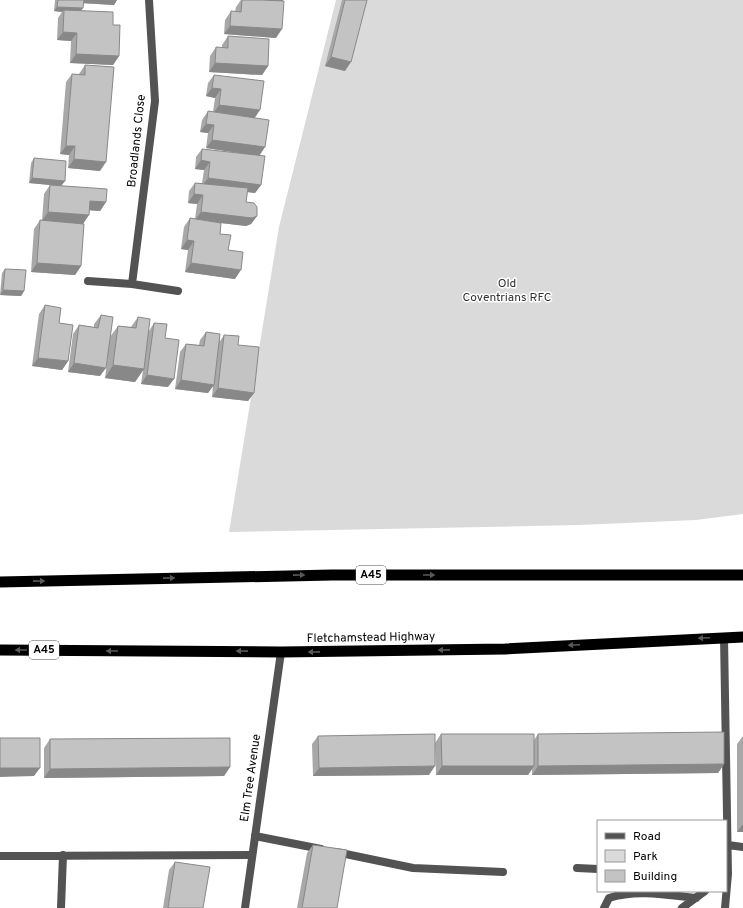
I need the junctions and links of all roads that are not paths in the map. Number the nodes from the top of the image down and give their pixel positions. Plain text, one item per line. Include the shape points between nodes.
1 (149, 0) edge
2 (88, 281) dead end
3 (132, 284) junction
4 (178, 291) dead end
5 (743, 575) edge
6 (0, 582) edge
7 (724, 637) junction
8 (743, 637) edge
9 (0, 650) edge
10 (281, 652) junction
11 (255, 836) junction
12 (728, 845) junction
13 (743, 846) edge
14 (252, 854) junction
15 (63, 855) junction
16 (0, 856) edge
17 (577, 868) dead end
18 (597, 869) edge
19 (503, 872) dead end
20 (727, 874) edge
21 (704, 892) edge
22 (726, 892) edge
23 (696, 898) junction
24 (61, 908) edge
25 (245, 908) edge
26 (604, 908) edge
27 (682, 908) edge
28 (725, 908) edge

1 - 3 street, Broadlands Close via 155,101
2 - 3 street
3 - 4 street
6 -> 5 highway, A45 via 332,575
7 - 8 highway, Fletchamstead Highway / A45
7 -> 10 highway, Fletchamstead Highway / A45 via 505,649
7 - 12 street
10 -> 9 highway, Fletchamstead Highway / A45
10 - 11 street, Elm Tree Avenue
11 - 14 street, Elm Tree Avenue
11 - 19 street via 413,868
12 - 13 street
12 - 20 street
14 - 15 street
14 - 25 street, Elm Tree Avenue
15 - 16 street
15 - 24 street
17 - 18 street
21 - 23 street
22 - 28 street
23 - 26 street via 620,895 609,898
23 - 27 street

